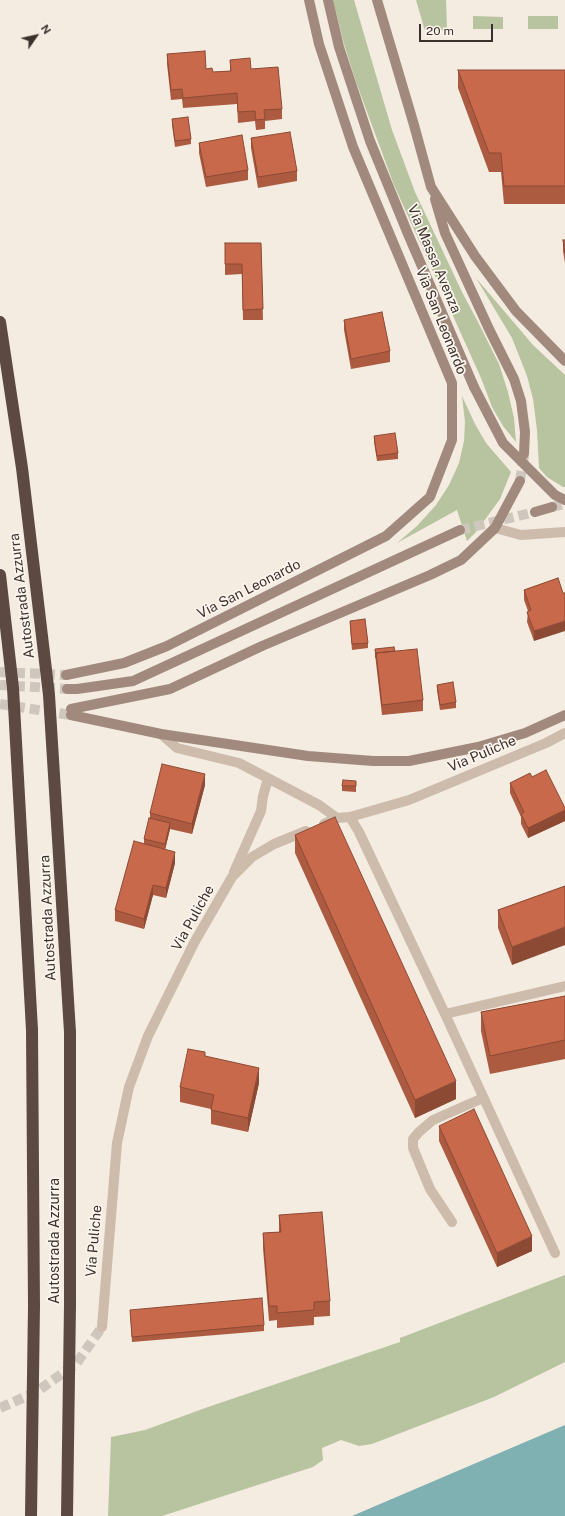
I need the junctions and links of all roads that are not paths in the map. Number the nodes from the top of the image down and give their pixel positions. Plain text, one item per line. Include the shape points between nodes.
1 (309, 0) edge
2 (328, 0) edge
3 (377, 0) edge
4 (431, 187) junction
5 (0, 322) edge
6 (565, 361) edge
7 (524, 454) tunnel mouth
8 (520, 481) tunnel mouth
9 (565, 500) edge
10 (552, 507) tunnel mouth
11 (535, 512) tunnel mouth
12 (495, 528) junction
13 (460, 530) tunnel mouth
14 (565, 532) edge
15 (0, 575) edge
16 (66, 675) tunnel mouth
17 (67, 689) tunnel mouth
18 (565, 715) edge
19 (565, 733) edge
20 (161, 734) junction
21 (268, 779) junction
22 (350, 817) junction
23 (337, 818) junction
24 (232, 877) junction
25 (565, 986) edge
26 (445, 1014) junction
27 (483, 1098) junction
28 (452, 1222) dead end
29 (555, 1253) dead end
30 (102, 1327) tunnel mouth
31 (31, 1516) edge
32 (67, 1516) edge

1 - 16 main road, Via San Leonardo via 318,44 354,147 452,383 452,440 430,497 386,536 167,646 124,663
2 - 9 main road, Via Massa Avenza, bridge via 339,47 370,141 474,387 503,442 555,495
3 - 4 main road, Via Massa Avenza
4 - 6 main road, Via Massa Avenza via 475,256 516,311
4 - 7 main road via 445,233 514,378 526,432
5 - 32 highway, Autostrada Azzurra, bridge via 22,468 49,694 70,1032
8 - 12 main road
10 - 11 main road
12 - 14 street via 521,535
12 - 20 main road via 461,560 430,576 262,646 170,688 71,712
13 - 17 main road via 133,681
15 - 31 highway, Autostrada Azzurra, bridge via 13,688 32,1030 34,1306
18 - 20 main road via 525,733 409,761 308,756
19 - 22 street, Via Puliche via 409,800
20 - 21 street via 177,748 239,763
21 - 23 street via 319,805
21 - 24 street via 260,812
22 - 23 street, Via Puliche
22 - 26 street
23 - 24 street, Via Puliche via 274,844 252,857
24 - 30 street, Via Puliche via 194,943 152,1029 129,1087 117,1143
25 - 26 street
26 - 27 street
27 - 28 street via 433,1120 413,1139 413,1148 430,1189
27 - 29 street

